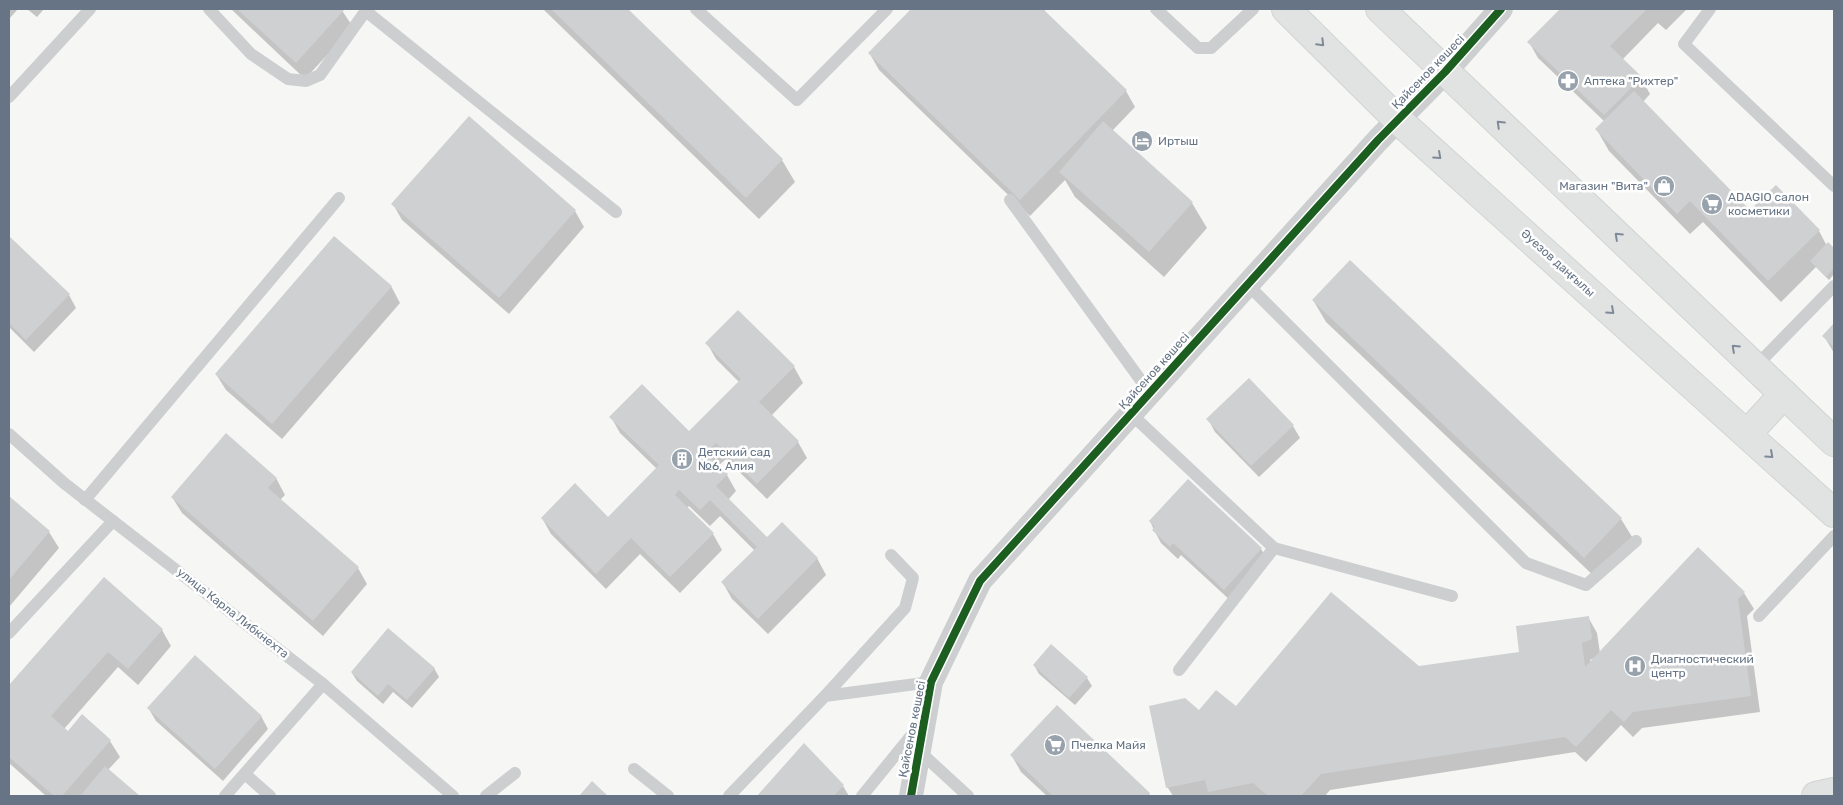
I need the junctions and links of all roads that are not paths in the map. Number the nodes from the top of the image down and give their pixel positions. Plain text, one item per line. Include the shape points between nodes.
1 (90, 9) edge
2 (209, 9) edge
3 (696, 9) edge
4 (1156, 9) edge
5 (1253, 9) edge
6 (1286, 9) edge
7 (1380, 9) edge
8 (1501, 9) edge
9 (1710, 9) edge
10 (367, 10) edge
11 (879, 12) edge
12 (1445, 72) junction
13 (9, 96) edge
14 (1398, 120) junction
15 (1834, 186) edge
16 (339, 198) dead end
17 (1010, 200) dead end
18 (616, 212) dead end
19 (1248, 284) junction
20 (1834, 286) edge
21 (1755, 367) junction
22 (1150, 393) junction
23 (1784, 394) junction
24 (1131, 414) junction
25 (9, 434) edge
26 (1747, 434) junction
27 (1834, 442) edge
28 (85, 500) junction
29 (1834, 513) edge
30 (113, 520) junction
31 (1834, 536) edge
32 (1636, 541) dead end
33 (1274, 548) junction
34 (891, 555) dead end
35 (1452, 596) dead end
36 (1759, 616) dead end
37 (9, 633) edge
38 (1179, 670) dead end
39 (932, 682) junction
40 (323, 684) junction
41 (825, 696) junction
42 (925, 718) junction
43 (919, 751) junction
44 (634, 770) dead end
45 (515, 773) dead end
46 (245, 774) junction
47 (1834, 792) edge
48 (225, 796) edge
49 (270, 796) edge
50 (453, 796) edge
51 (486, 796) edge
52 (668, 796) edge
53 (729, 796) edge
54 (862, 796) edge
55 (911, 796) edge
56 (968, 796) edge
57 (1816, 796) edge

1 - 13 lane
2 - 10 lane via 251,54 288,79 306,81 320,75
3 - 11 lane via 797,100
4 - 5 lane via 1198,48 1211,48
6 -> 14 main road, Әуезов даңғылы
7 - 12 main road
8 - 12 street, Қайсенов көшесі
9 - 15 lane via 1684,44
10 - 18 lane
12 - 14 street, Қайсенов көшесі
21 -> 12 main road
14 - 19 street, Қайсенов көшесі
14 -> 26 main road, Әуезов даңғылы
16 - 28 lane
17 - 22 lane
19 - 22 street, Қайсенов көшесі
19 - 32 lane via 1526,563 1586,585
20 - 21 lane
21 - 23 main road
22 - 24 street, Қайсенов көшесі
23 - 26 main road
23 - 27 main road
24 - 33 lane
24 - 39 street, Қайсенов көшесі via 980,581
25 - 28 lane, улица Карла Либкнехта
26 -> 29 main road, Әуезов даңғылы
28 - 30 lane, улица Карла Либкнехта
30 - 37 lane
30 - 40 lane, улица Карла Либкнехта
31 - 36 lane
33 - 35 lane
33 - 38 lane
34 - 41 lane via 913,578 905,608
39 - 41 lane
39 - 42 street, Қайсенов көшесі
40 - 46 lane
40 - 50 lane, улица Карла Либкнехта
41 - 53 lane
42 - 43 street, Қайсенов көшесі
42 - 54 lane
43 - 55 street, Қайсенов көшесі
43 - 56 lane
44 - 52 lane
45 - 51 lane
46 - 48 lane
46 - 49 lane
47 - 57 main road

